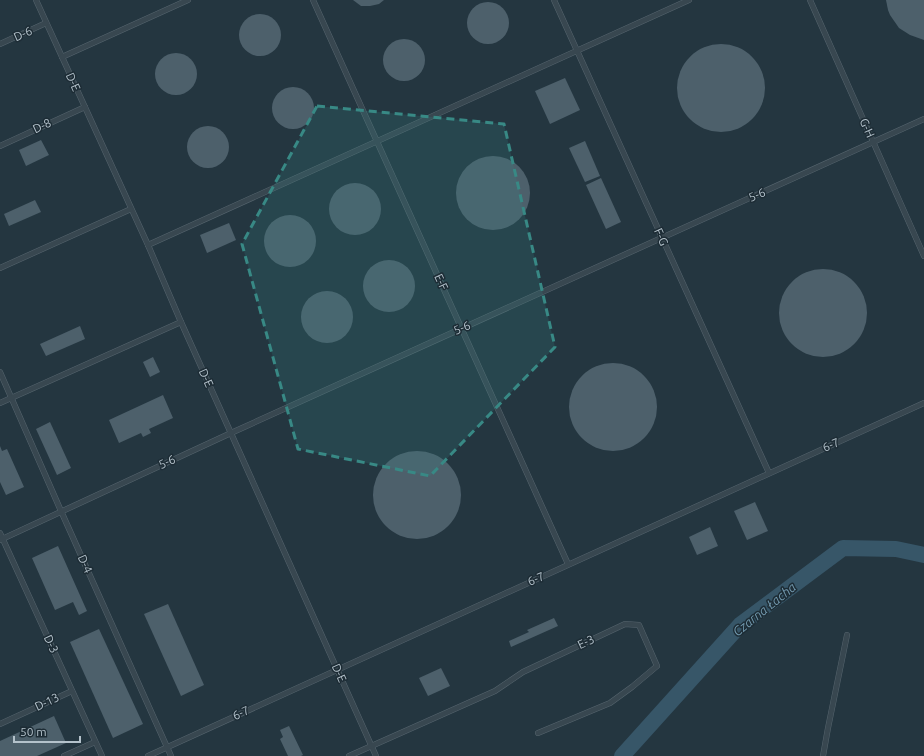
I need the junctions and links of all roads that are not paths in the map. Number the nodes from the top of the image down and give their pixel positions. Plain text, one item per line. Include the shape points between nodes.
1 (36, 0) edge
2 (188, 0) edge
3 (313, 0) edge
4 (554, 0) edge
5 (689, 0) edge
6 (810, 0) edge
7 (46, 23) junction
8 (0, 44) edge
9 (577, 50) junction
10 (62, 57) junction
11 (85, 107) junction
12 (924, 119) edge
13 (376, 141) junction
14 (874, 142) junction
15 (0, 146) edge
16 (131, 209) junction
17 (661, 238) junction
18 (148, 245) junction
19 (924, 256) edge
20 (0, 268) edge
21 (181, 322) junction
22 (462, 328) junction
23 (0, 372) edge
24 (12, 398) junction
25 (0, 403) edge
26 (924, 403) edge
27 (231, 433) junction
28 (769, 473) junction
29 (61, 511) junction
30 (0, 533) edge
31 (1, 539) edge
32 (568, 564) junction
33 (847, 635) dead end
34 (337, 669) junction
35 (72, 691) junction
36 (0, 724) edge
37 (538, 733) dead end
38 (95, 742) junction
39 (372, 746) junction
40 (167, 747) junction
41 (64, 756) edge
42 (102, 756) edge
43 (148, 756) edge
44 (172, 756) edge
45 (349, 756) edge
46 (376, 756) edge
47 (823, 756) edge

1 - 7 lane, D-E
2 - 10 lane
3 - 13 lane, E-F
4 - 9 lane, F-G
5 - 9 lane
6 - 14 lane, G-H
7 - 8 lane, D-6
7 - 10 lane, D-E
9 - 13 lane
9 - 17 lane, F-G
10 - 11 lane, D-E
11 - 15 lane, D-8
11 - 16 lane, D-E
12 - 14 lane, 5-6
13 - 18 lane
13 - 22 lane, E-F
14 - 17 lane, 5-6
14 - 19 lane, G-H
16 - 18 lane, D-E
16 - 20 lane
17 - 22 lane, 5-6
17 - 28 lane, F-G
18 - 21 lane, D-E
21 - 24 lane
21 - 27 lane, D-E
22 - 27 lane, 5-6
22 - 32 lane, E-F
23 - 24 lane, D-4
24 - 25 lane
24 - 29 lane, D-4
26 - 28 lane, 6-7
27 - 29 lane, 5-6
27 - 34 lane, D-E
28 - 32 lane, 6-7
29 - 31 lane, 5-6
29 - 40 lane, D-4
30 - 31 lane, D-3
31 - 35 lane, D-3
32 - 34 lane, 6-7
33 - 47 lane
34 - 39 lane, D-E
34 - 40 lane, 6-7
35 - 36 lane, D-13
35 - 38 lane, D-3
37 - 39 lane, E-3 via 610,703 658,666 639,625 625,624 523,672 494,691
38 - 41 lane
38 - 42 lane, D-3
39 - 45 lane
39 - 46 lane, D-E
40 - 43 lane, 6-7
40 - 44 lane, D-4

